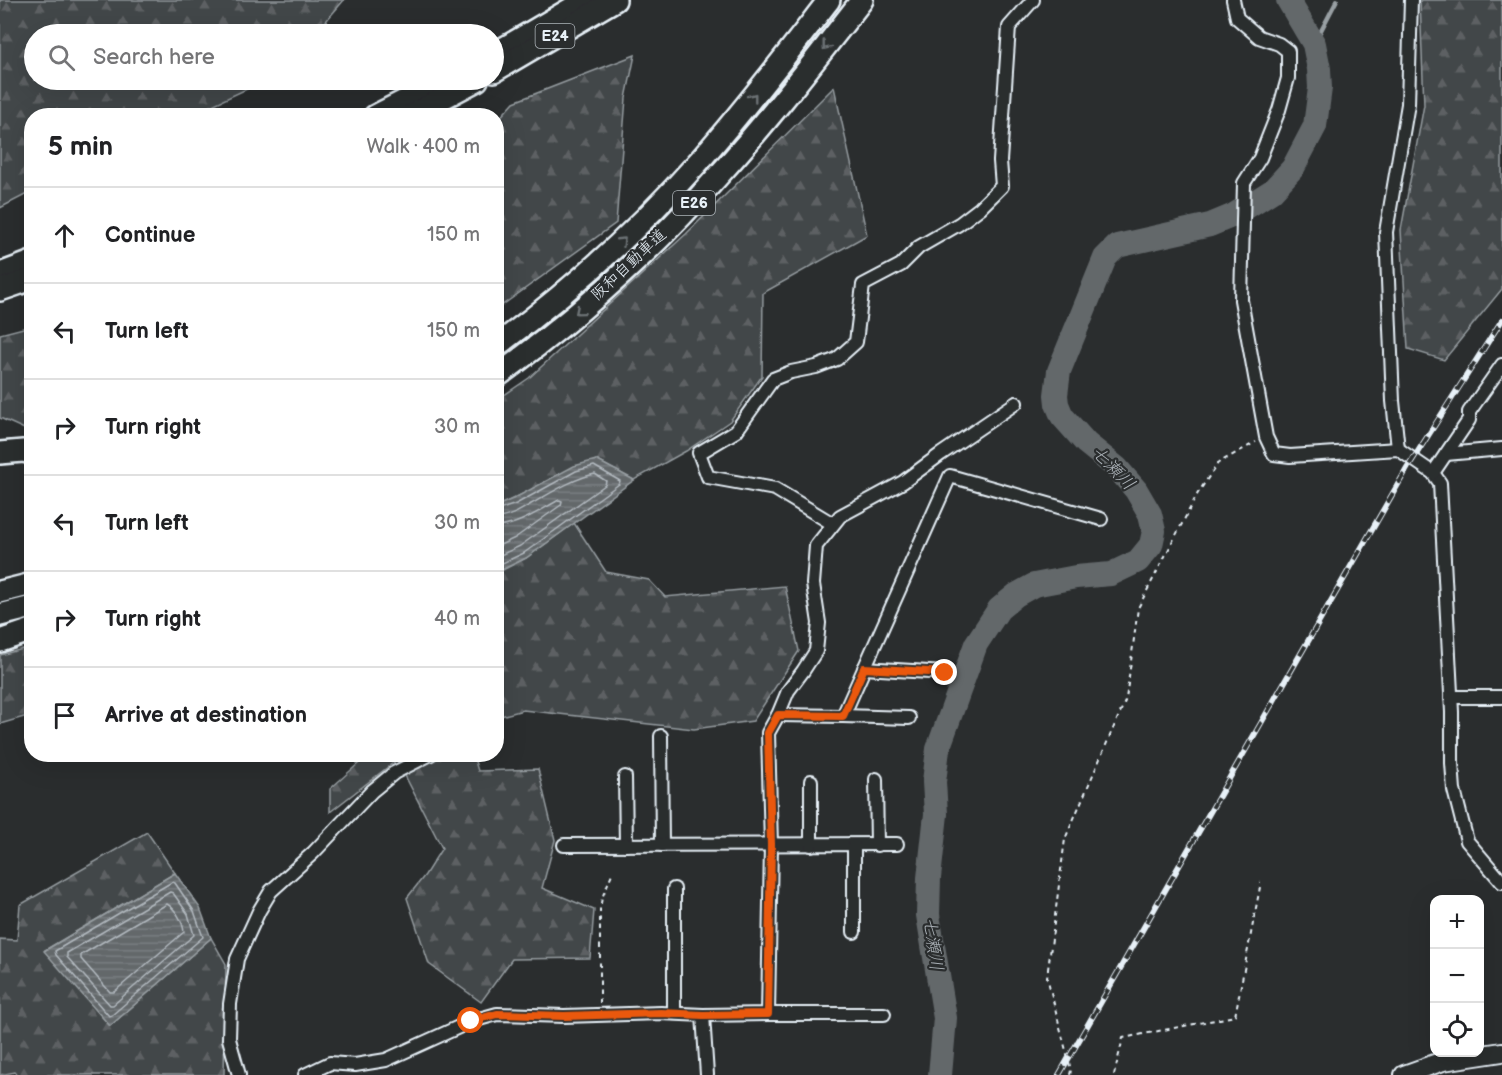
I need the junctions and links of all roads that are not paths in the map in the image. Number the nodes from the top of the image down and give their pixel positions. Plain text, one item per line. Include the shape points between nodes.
1 (586, 0) edge
2 (615, 0) edge
3 (829, 0) edge
4 (862, 0) edge
5 (1033, 0) edge
6 (1233, 0) edge
7 (1411, 0) edge
8 (504, 48) edge
9 (504, 65) edge
10 (426, 90) edge
11 (458, 90) edge
12 (391, 108) edge
13 (424, 108) edge
14 (24, 270) edge
15 (588, 272) junction
16 (12, 282) edge
17 (504, 333) edge
18 (504, 340) edge
19 (1502, 365) edge
20 (504, 371) edge
21 (1016, 404) dead end
22 (1502, 448) edge
23 (1398, 449) junction
24 (24, 451) edge
25 (0, 453) edge
26 (1446, 454) junction
27 (1433, 473) junction
28 (1101, 519) dead end
29 (833, 524) junction
30 (24, 586) edge
31 (0, 592) edge
32 (24, 609) edge
33 (0, 615) edge
34 (24, 633) edge
35 (0, 641) edge
36 (864, 668) junction
37 (945, 673) dead end
38 (1451, 697) junction
39 (1502, 697) edge
40 (778, 715) junction
41 (843, 716) junction
42 (909, 718) dead end
43 (662, 736) dead end
44 (415, 762) edge
45 (625, 777) dead end
46 (876, 779) dead end
47 (812, 781) dead end
48 (897, 844) dead end
49 (564, 845) dead end
50 (626, 845) junction
51 (662, 845) junction
52 (771, 845) junction
53 (811, 845) junction
54 (854, 845) junction
55 (877, 845) junction
56 (1502, 882) edge
57 (674, 889) dead end
58 (854, 932) dead end
59 (674, 1013) junction
60 (768, 1014) junction
61 (884, 1014) dead end
62 (703, 1015) junction
63 (1502, 1052) edge
64 (239, 1075) edge
65 (305, 1075) edge
66 (707, 1075) edge
67 (1404, 1075) edge

1 - 8 highway, E24
2 - 9 highway, E24
15 -> 3 highway, 阪和自動車道 / E26 via 701,160
4 -> 20 highway, 阪和自動車道 / E26 via 765,122 667,231 610,285
5 - 29 street via 1010,27 1000,161 1002,186 958,224 863,285 856,342 837,359 773,379 735,431 699,453 708,477 775,489
6 - 23 street via 1237,18 1259,37 1288,51 1288,78 1279,110 1260,158 1244,183 1241,300 1266,436 1274,454 1290,456
7 - 23 street via 1408,105 1386,232
10 - 12 highway
11 - 13 highway
14 - 16 highway
15 - 17 highway
15 - 18 highway, 阪和自動車道 / E26
19 - 26 street
21 - 29 street via 903,482 840,516
22 - 26 street
23 - 27 street
24 - 25 highway
26 - 27 street
27 - 38 street via 1440,483
28 - 36 street via 950,476
29 - 40 street via 816,546 816,651 788,691
30 - 31 highway
32 - 33 highway
34 - 35 highway
36 - 37 street
36 - 41 street
38 - 39 street
38 - 56 street via 1454,790 1467,841
40 - 41 street
40 - 52 street via 768,733
41 - 42 street
43 - 51 street
44 - 64 street via 372,791 314,854 271,891 259,911 237,960 230,1004 229,1039
45 - 50 street
46 - 55 street
47 - 53 street
48 - 55 street
49 - 50 street
50 - 51 street
51 - 52 street
52 - 53 street
52 - 60 street
53 - 54 street
54 - 55 street
54 - 58 street
57 - 59 street
59 - 62 street
59 - 65 street via 497,1014 471,1021 386,1060 355,1065 330,1063
60 - 61 street
60 - 62 street
62 - 66 street
63 - 67 main road via 1443,1060

